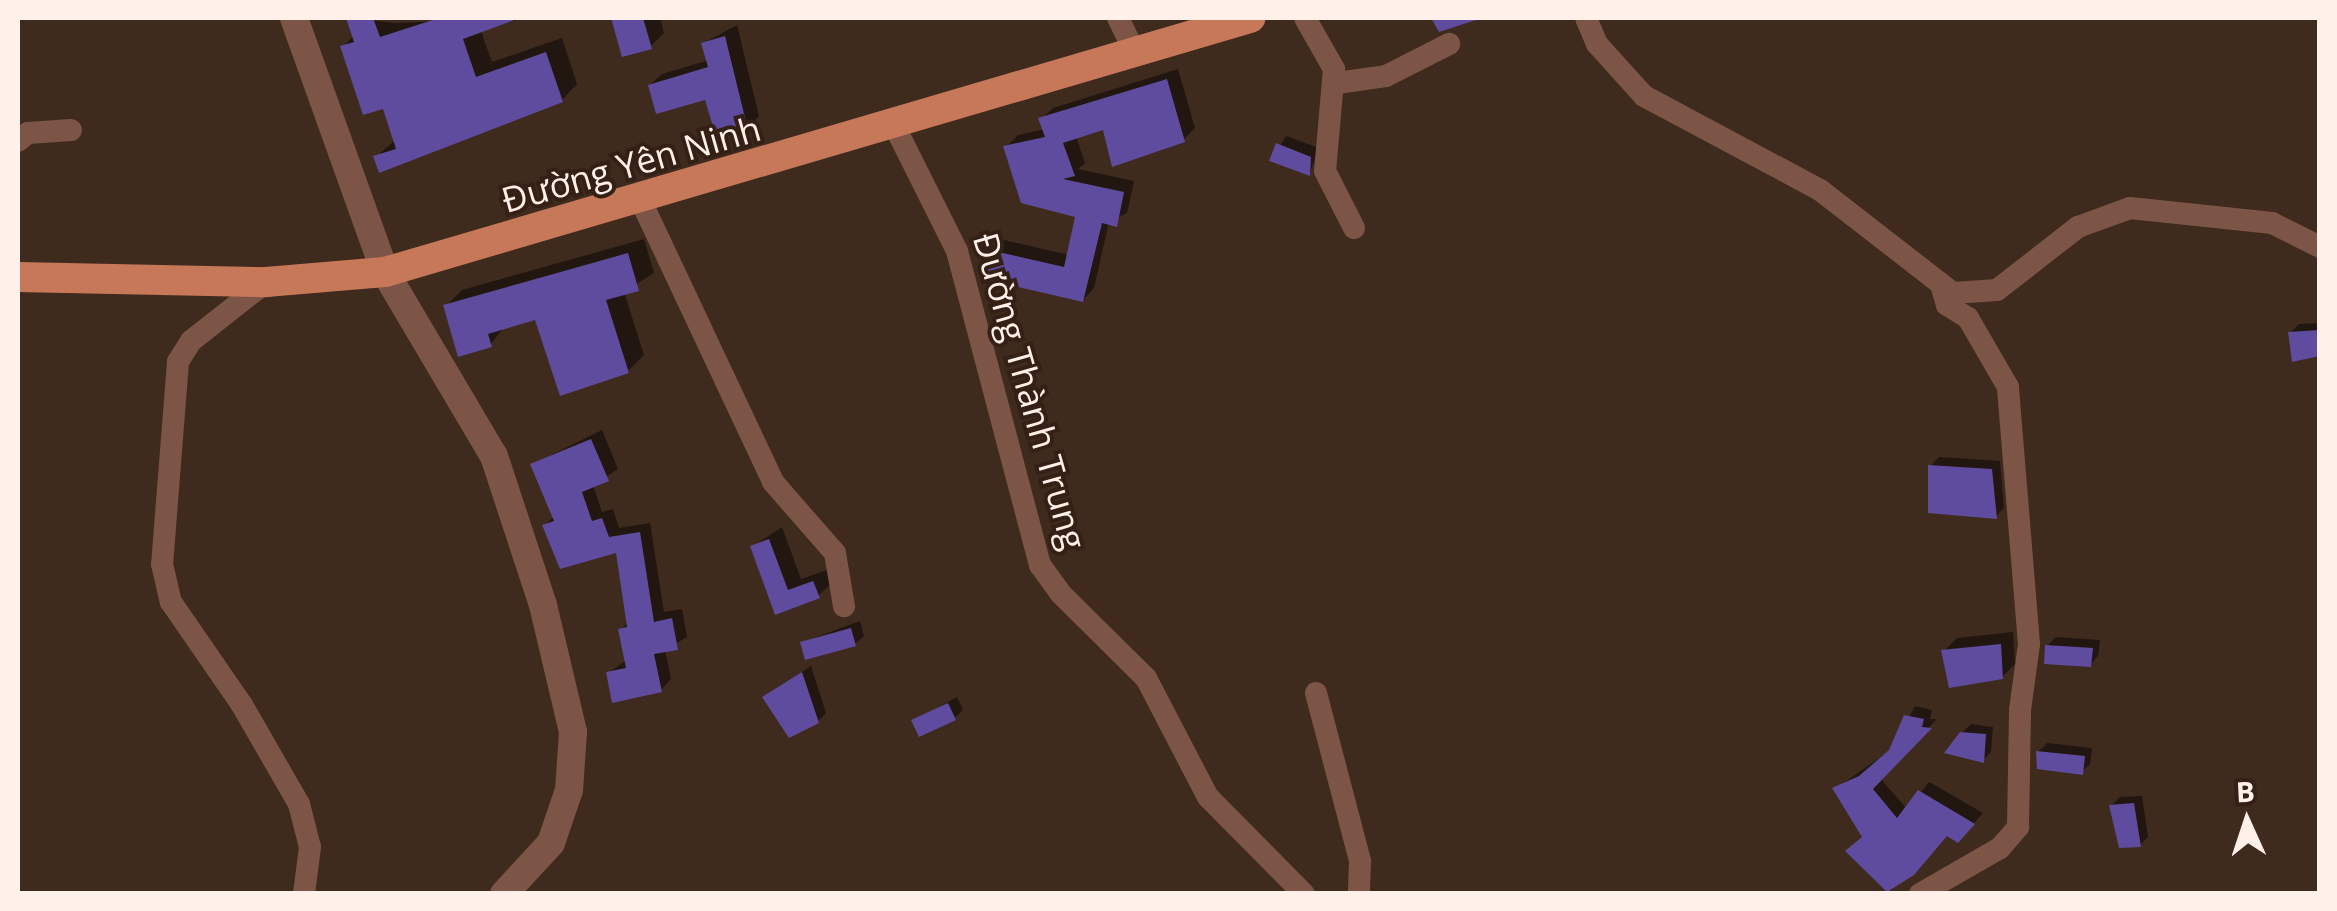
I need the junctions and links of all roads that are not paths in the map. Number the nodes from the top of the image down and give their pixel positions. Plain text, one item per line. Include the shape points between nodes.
1 (294, 18) edge
2 (1118, 18) edge
3 (1250, 18) edge
4 (1305, 18) edge
5 (1586, 18) edge
6 (1448, 44) dead end
7 (1134, 51) junction
8 (1337, 83) junction
9 (894, 125) junction
10 (71, 130) dead end
11 (18, 141) edge
12 (641, 201) junction
13 (1354, 228) dead end
14 (2320, 247) edge
15 (385, 272) junction
16 (18, 277) edge
17 (266, 282) junction
18 (1942, 288) junction
19 (844, 606) dead end
20 (1316, 693) dead end
21 (304, 894) edge
22 (504, 894) edge
23 (1304, 894) edge
24 (1359, 894) edge
25 (1920, 894) edge

1 - 15 street
2 - 7 street
3 - 7 main road, Đường Yên Ninh
4 - 8 street
5 - 18 street via 1597,44 1644,96 1820,190
6 - 8 street via 1386,76
7 - 9 main road, Đường Yên Ninh
8 - 13 street via 1325,171
9 - 12 main road, Đường Yên Ninh
9 - 23 street, Đường Thành Trung via 957,251 1040,565 1146,678 1208,797
10 - 11 street via 28,132
12 - 15 main road, Đường Yên Ninh
12 - 19 street via 773,482 835,553
14 - 18 street via 2272,222 2130,208 2078,226 1997,290 1976,296
15 - 17 main road, Đường Yên Ninh
15 - 22 street via 494,456 528,548 573,732 562,817 550,843
16 - 17 main road, Đường Yên Ninh
17 - 21 street via 190,341 178,362 162,564 171,602 242,704 299,804 310,848
18 - 25 street via 1946,305 1968,318 2008,387 2030,644 2020,710 2018,827 2000,848
20 - 24 street via 1360,861

